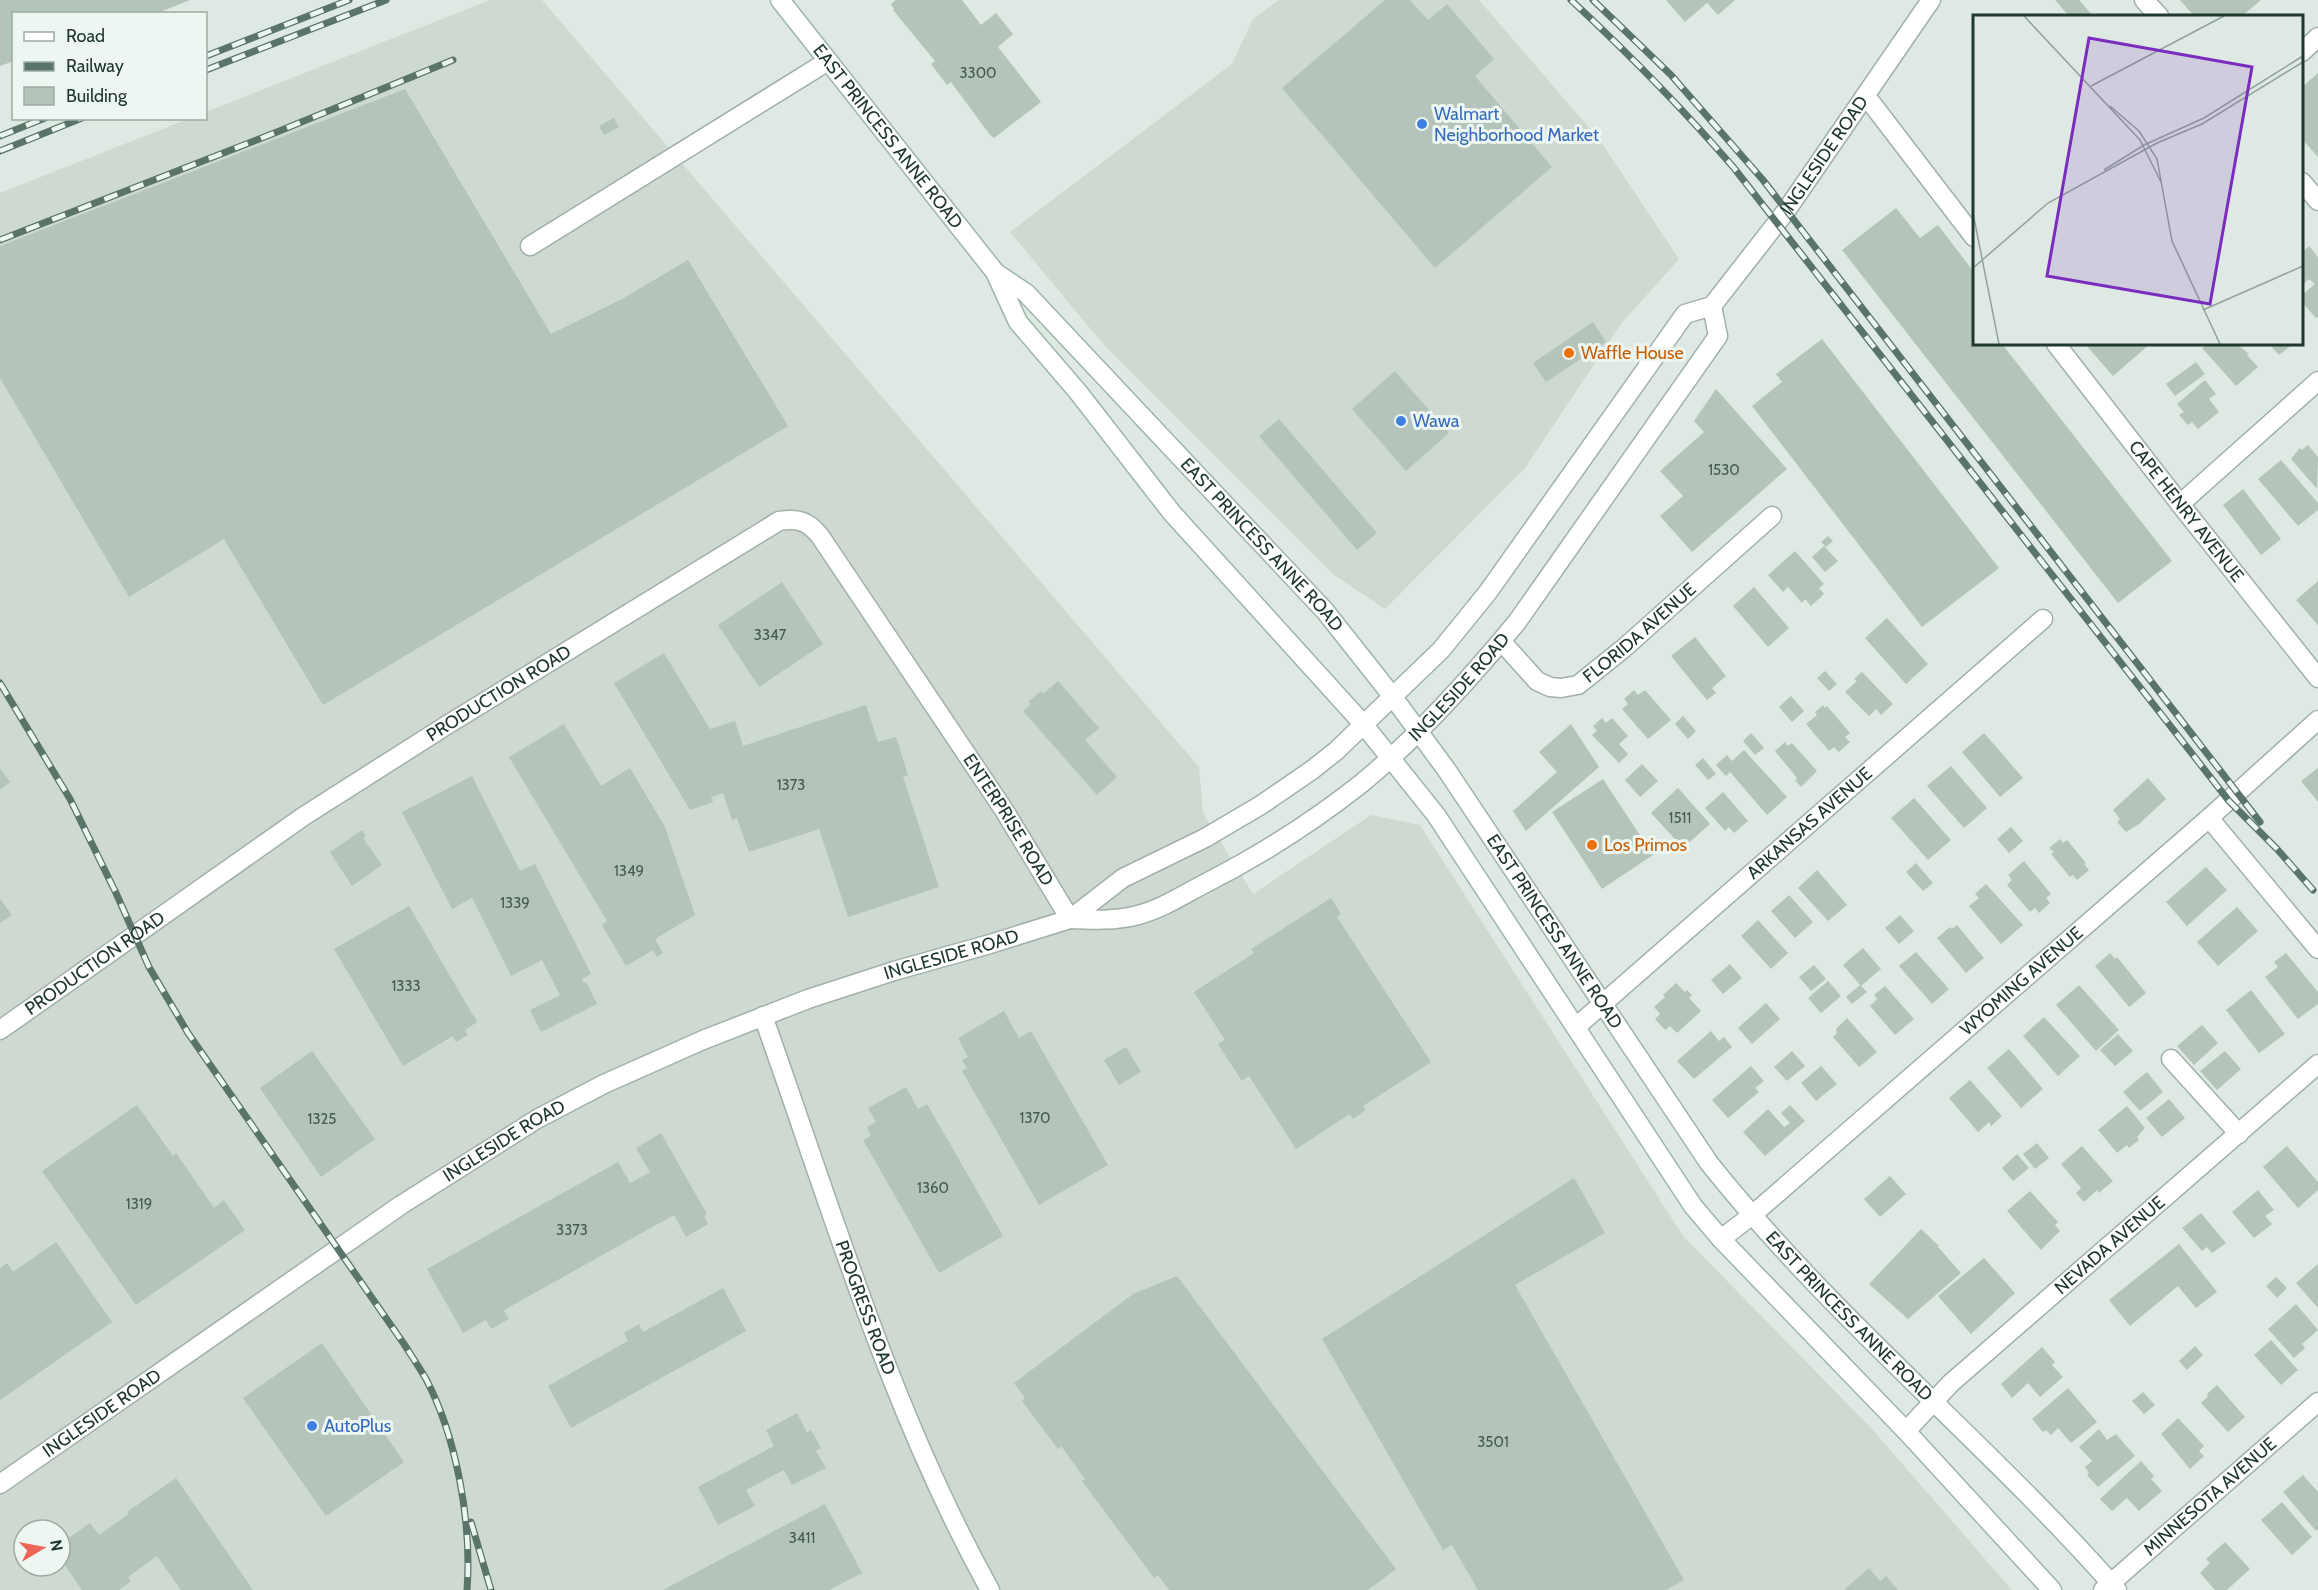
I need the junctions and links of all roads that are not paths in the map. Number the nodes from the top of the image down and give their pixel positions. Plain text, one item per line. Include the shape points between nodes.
1 (780, 0) edge
2 (1931, 0) edge
3 (2144, 0) edge
4 (2158, 15) edge
5 (2318, 37) edge
6 (2303, 50) edge
7 (828, 61) junction
8 (1866, 96) junction
9 (2303, 184) edge
10 (2318, 201) edge
11 (1973, 236) edge
12 (530, 246) dead end
13 (995, 272) junction
14 (1712, 306) junction
15 (2057, 345) edge
16 (2318, 381) edge
17 (2180, 504) junction
18 (1772, 516) dead end
19 (2043, 618) dead end
20 (1501, 641) junction
21 (2318, 678) edge
22 (1393, 697) junction
23 (2318, 720) edge
24 (946, 723) joint
25 (1364, 725) junction
26 (1418, 730) junction
27 (1390, 757) junction
28 (2209, 818) junction
29 (1070, 919) junction
30 (2318, 949) edge
31 (1603, 1004) junction
32 (763, 1016) junction
33 (1575, 1027) junction
34 (0, 1030) edge
35 (2171, 1059) dead end
36 (2318, 1064) edge
37 (2239, 1134) junction
38 (1751, 1216) junction
39 (1721, 1239) junction
40 (1933, 1402) junction
41 (2318, 1402) edge
42 (1906, 1431) junction
43 (0, 1484) edge
44 (2110, 1588) edge
45 (990, 1590) edge
46 (2052, 1590) edge

1 - 7 street, EAST PRINCESS ANNE ROAD
2 - 8 street, INGLESIDE ROAD
3 - 4 street
5 - 6 street
7 - 12 street
7 - 13 street, EAST PRINCESS ANNE ROAD
8 - 11 street
8 - 14 street, INGLESIDE ROAD via 1786,211
9 - 10 street
13 - 22 street, EAST PRINCESS ANNE ROAD via 1026,293 1202,478 1324,611
13 - 25 street, EAST PRINCESS ANNE ROAD via 1018,322 1172,513
14 - 20 street, INGLESIDE ROAD via 1718,336
14 - 22 street, INGLESIDE ROAD via 1685,314 1488,592 1441,650
15 - 17 street, CAPE HENRY AVENUE
16 - 17 street
17 - 21 street, CAPE HENRY AVENUE
18 - 20 street, FLORIDA AVENUE via 1578,685 1550,687 1537,681
19 - 31 street, ARKANSAS AVENUE
20 - 26 street, INGLESIDE ROAD
22 - 25 street, INGLESIDE ROAD
22 - 26 street, EAST PRINCESS ANNE ROAD
23 - 28 street, WYOMING AVENUE
24 - 29 street, ENTERPRISE ROAD
24 - 34 street, PRODUCTION ROAD via 812,526 792,519 779,521 304,816
25 - 27 street, EAST PRINCESS ANNE ROAD
25 - 29 street, INGLESIDE ROAD via 1328,758 1261,805 1123,878
26 - 27 street, INGLESIDE ROAD
26 - 31 street, EAST PRINCESS ANNE ROAD
27 - 29 street, INGLESIDE ROAD via 1361,783 1285,837 1240,866 1167,903 1138,915
27 - 33 street, EAST PRINCESS ANNE ROAD via 1436,815
28 - 30 street
28 - 38 street, WYOMING AVENUE
29 - 32 street, INGLESIDE ROAD via 894,971
31 - 33 street, ARKANSAS AVENUE
31 - 38 street, EAST PRINCESS ANNE ROAD via 1709,1163
32 - 43 street, INGLESIDE ROAD via 604,1084 537,1119 400,1205
32 - 45 street, PROGRESS ROAD via 878,1344 936,1481
33 - 39 street, EAST PRINCESS ANNE ROAD via 1693,1206
35 - 37 street
36 - 37 street, NEVADA AVENUE
37 - 40 street, NEVADA AVENUE
38 - 39 street, WYOMING AVENUE
38 - 40 street, EAST PRINCESS ANNE ROAD
39 - 42 street, EAST PRINCESS ANNE ROAD
40 - 42 street, NEVADA AVENUE
40 - 44 street, EAST PRINCESS ANNE ROAD via 2053,1520
41 - 44 street, MINNESOTA AVENUE
42 - 46 street, EAST PRINCESS ANNE ROAD

